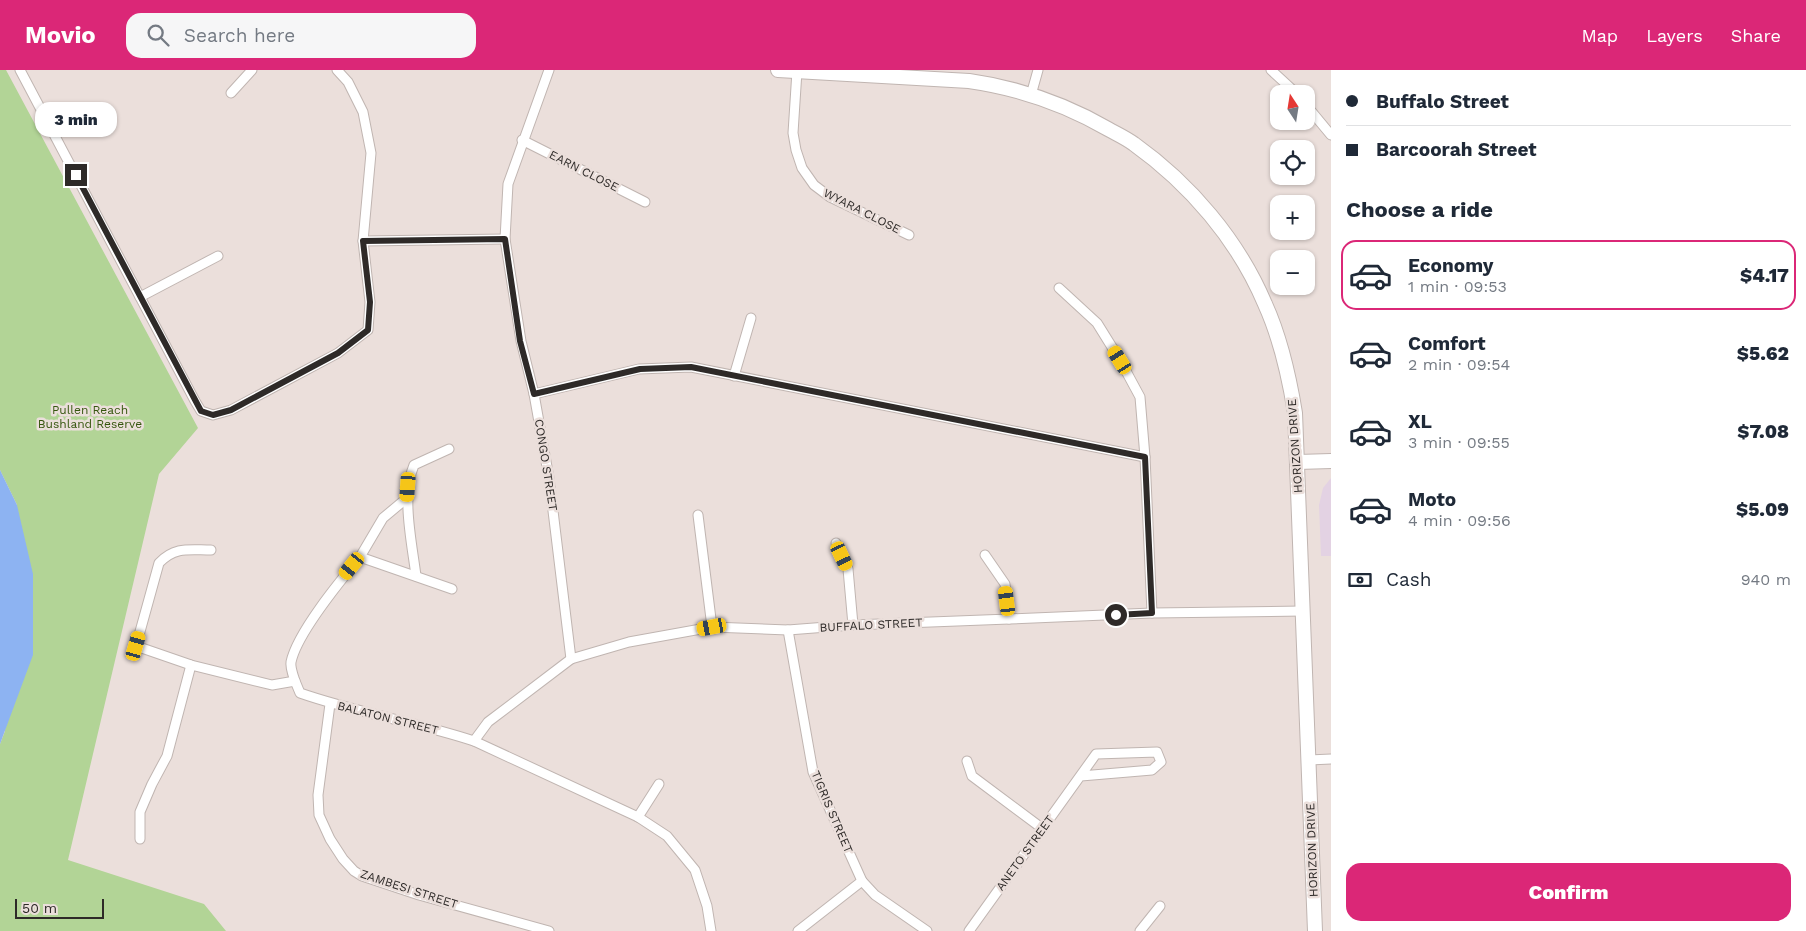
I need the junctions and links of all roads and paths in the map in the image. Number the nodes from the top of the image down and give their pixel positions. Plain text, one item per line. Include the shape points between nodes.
1 (20, 70) edge
2 (252, 70) edge
3 (338, 70) edge
4 (549, 70) edge
5 (778, 70) edge
6 (1038, 70) edge
7 (1271, 70) edge
8 (797, 71) edge
9 (1287, 85) edge
10 (230, 93) dead end
11 (1031, 95) junction
12 (1315, 116) edge
13 (1331, 135) edge
14 (522, 140) junction
15 (644, 202) dead end
16 (909, 235) dead end
17 (505, 239) junction
18 (363, 241) junction
19 (218, 256) dead end
20 (1059, 288) dead end
21 (140, 298) junction
22 (751, 318) dead end
23 (734, 376) junction
24 (534, 394) junction
25 (449, 449) dead end
26 (1145, 457) junction
27 (1331, 461) edge
28 (1298, 462) junction
29 (407, 498) junction
30 (698, 515) dead end
31 (836, 543) dead end
32 (211, 550) dead end
33 (985, 555) dead end
34 (360, 557) junction
35 (416, 576) junction
36 (452, 589) dead end
37 (1303, 611) junction
38 (1152, 613) junction
39 (1009, 618) junction
40 (853, 625) junction
41 (712, 627) junction
42 (788, 630) junction
43 (571, 659) junction
44 (191, 665) junction
45 (295, 681) junction
46 (330, 704) junction
47 (474, 741) junction
48 (1331, 759) edge
49 (1309, 760) junction
50 (967, 761) dead end
51 (1081, 776) junction
52 (659, 784) dead end
53 (638, 817) junction
54 (1043, 829) junction
55 (140, 839) dead end
56 (862, 881) junction
57 (1160, 906) dead end
58 (549, 931) edge
59 (711, 931) edge
60 (798, 931) edge
61 (927, 931) edge
62 (969, 931) edge
63 (1140, 931) edge
64 (1315, 931) edge

1 - 21 street
2 - 10 street
3 - 18 street via 363,112 370,153
4 - 14 street, CONGO STREET
5 - 8 street, HORIZON DRIVE
6 - 11 street
7 - 9 street
8 - 11 street, HORIZON DRIVE via 969,80
8 - 16 street, WYARA CLOSE via 793,134 802,168 814,185 830,197
11 - 28 street, HORIZON DRIVE via 1088,118 1134,143 1195,197 1223,231 1265,303 1279,340 1295,413
12 - 13 street
14 - 15 street, EARN CLOSE
14 - 17 street, CONGO STREET via 508,184
17 - 18 street
17 - 24 street, CONGO STREET via 520,341
18 - 21 street via 370,302 368,330 338,353 231,410 213,415 201,411
19 - 21 street
20 - 26 street via 1097,324 1140,397
22 - 23 street
23 - 24 street via 691,367 640,369
23 - 26 street
24 - 43 street, CONGO STREET via 549,478
25 - 29 street via 414,465
26 - 38 street
27 - 28 street
28 - 37 street, HORIZON DRIVE
29 - 34 street via 383,518
29 - 35 street
30 - 41 street
31 - 40 street via 848,569
32 - 44 street via 173,552 159,563 136,646
33 - 39 street via 1005,584
34 - 35 street
34 - 45 street via 301,637 290,664
35 - 36 street
37 - 38 street, BUFFALO STREET
37 - 49 street, HORIZON DRIVE
38 - 39 street, BUFFALO STREET
39 - 40 street, BUFFALO STREET
40 - 42 street, BUFFALO STREET
41 - 42 street, BUFFALO STREET
41 - 43 street, BUFFALO STREET via 629,642
42 - 56 street, TIGRIS STREET via 813,772
43 - 47 street, BUFFALO STREET via 488,722
44 - 45 street via 272,685
44 - 55 street via 167,756 140,812
45 - 46 street, BALATON STREET via 300,693
46 - 47 street, BALATON STREET
46 - 58 street, ZAMBESI STREET via 318,795 319,815 330,839 354,871 419,895
47 - 53 street, BALATON STREET
48 - 49 street
49 - 64 street, HORIZON DRIVE
50 - 54 street via 972,776
51 - 51 street, ANETO STREET via 1152,770 1161,762 1157,752 1096,754
51 - 54 street, ANETO STREET
52 - 53 street
53 - 59 street, BALATON STREET via 667,836 696,870
54 - 62 street, ANETO STREET
56 - 60 street
56 - 61 street, TIGRIS STREET via 875,895
57 - 63 street

